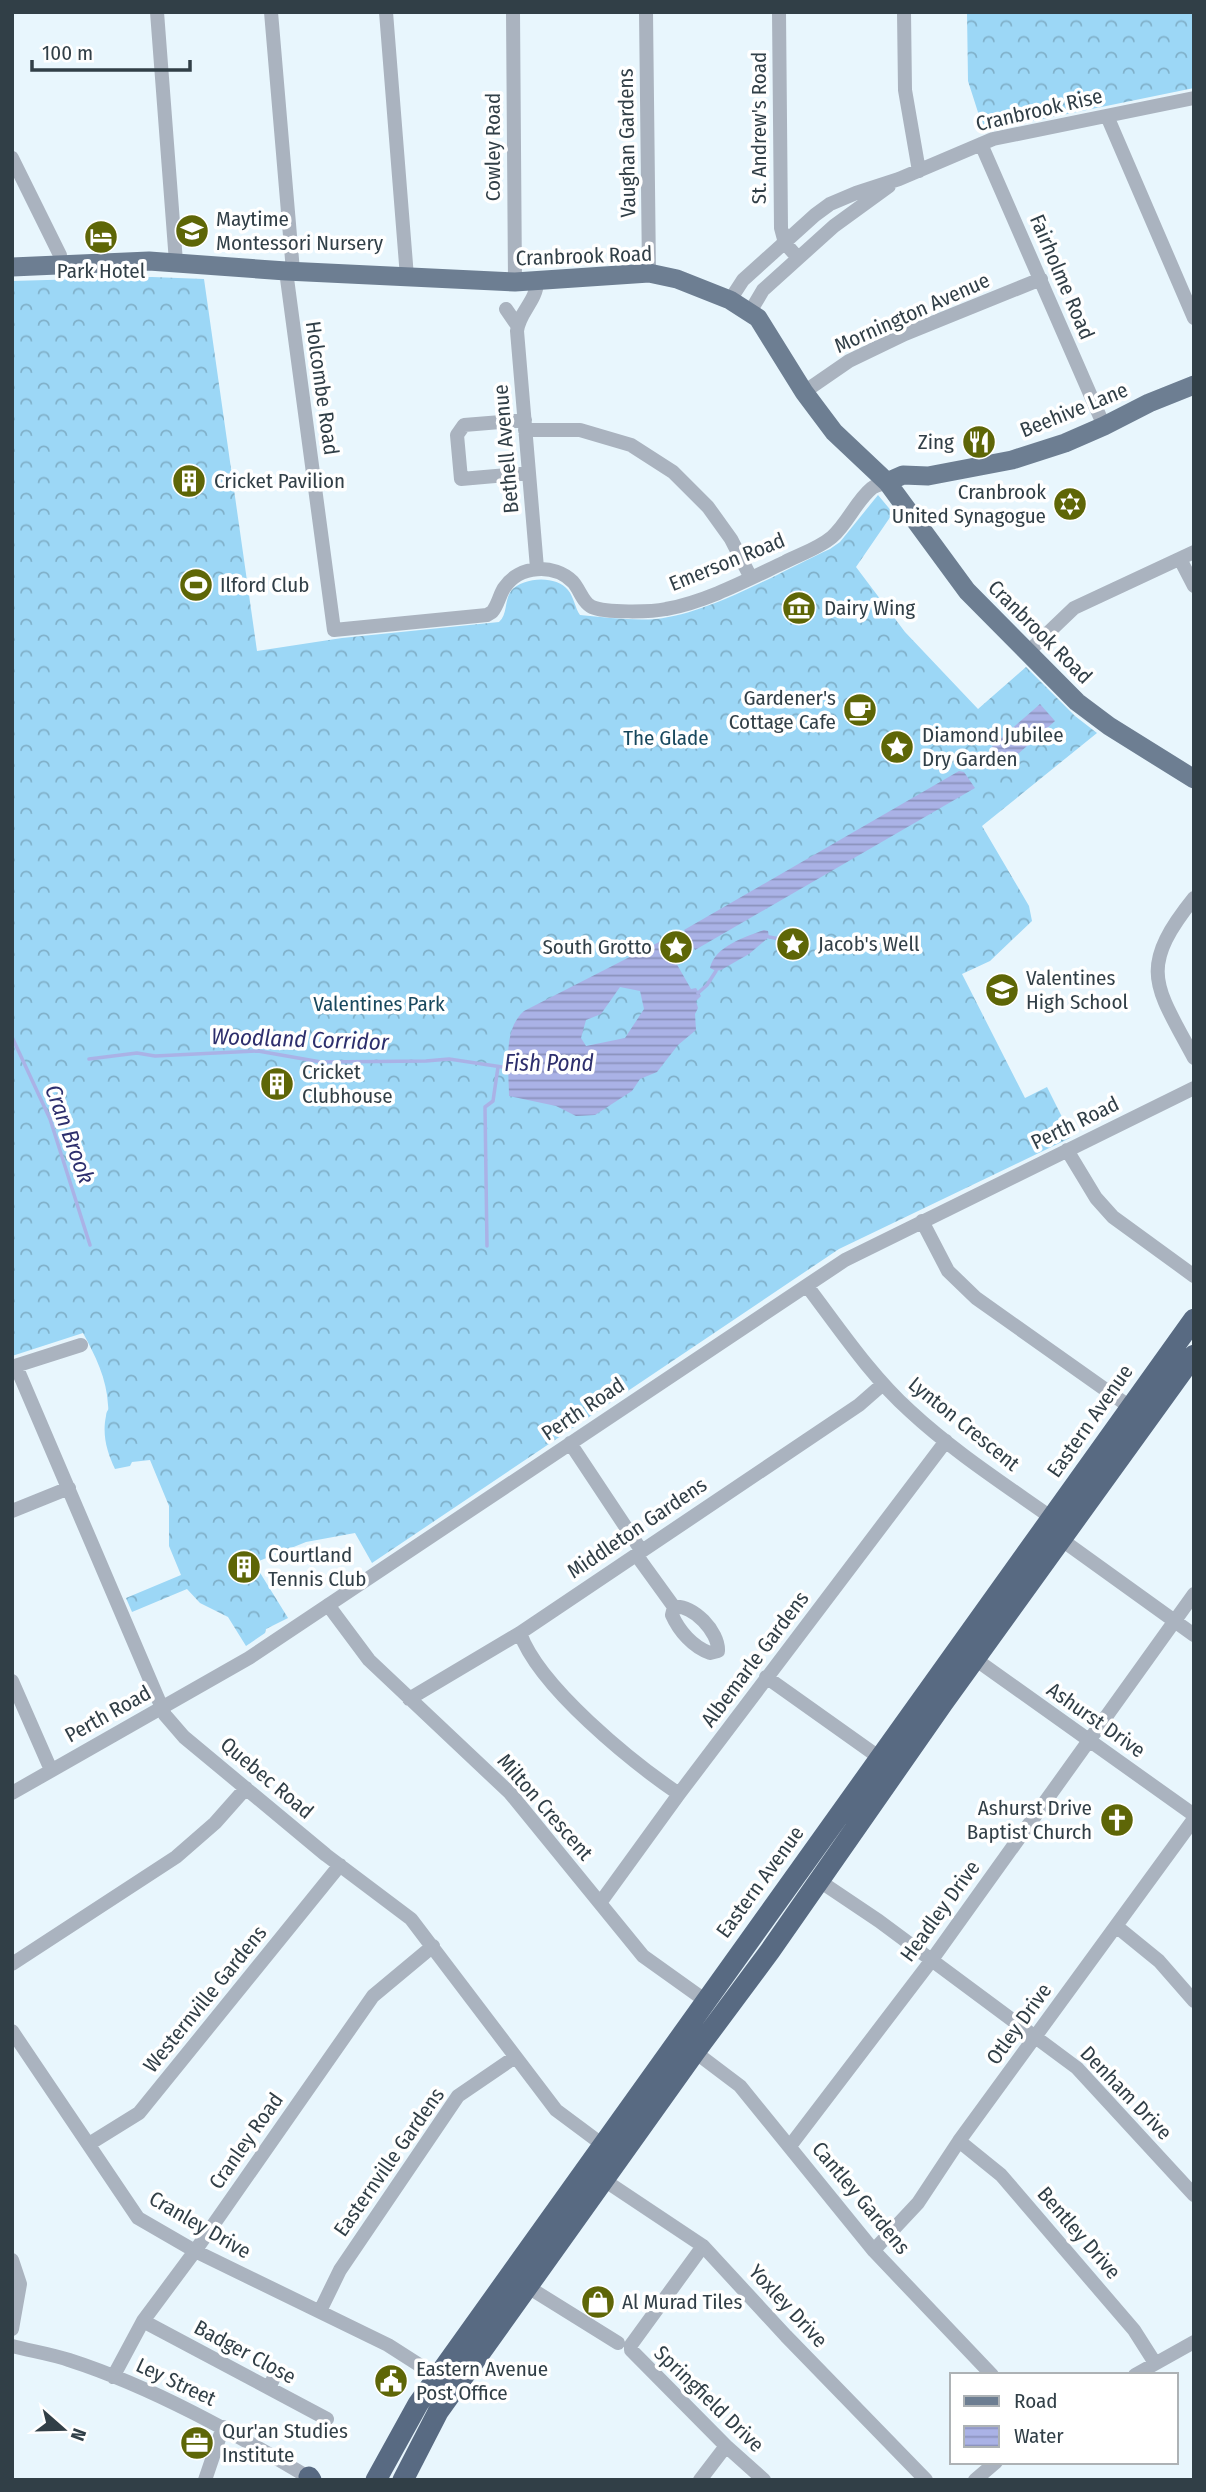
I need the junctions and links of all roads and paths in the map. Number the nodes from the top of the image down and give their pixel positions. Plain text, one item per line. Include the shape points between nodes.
1 (157, 12) edge
2 (271, 12) edge
3 (386, 12) edge
4 (513, 12) edge
5 (646, 12) edge
6 (779, 12) edge
7 (904, 12) edge
8 (1194, 98) edge
9 (1107, 116) junction
10 (981, 144) junction
11 (12, 158) edge
12 (919, 171) junction
13 (899, 179) junction
14 (785, 243) junction
15 (798, 258) junction
16 (176, 262) junction
17 (60, 264) junction
18 (12, 267) edge
19 (289, 271) junction
20 (649, 273) junction
21 (407, 277) junction
22 (1041, 279) junction
23 (537, 281) junction
24 (515, 282) junction
25 (730, 300) junction
26 (506, 309) dead end
27 (750, 312) junction
28 (1194, 317) edge
29 (517, 326) junction
30 (1194, 385) edge
31 (804, 392) junction
32 (525, 425) junction
33 (1104, 426) junction
34 (529, 472) junction
35 (929, 476) junction
36 (887, 482) junction
37 (902, 501) junction
38 (1194, 552) edge
39 (1180, 559) junction
40 (537, 568) junction
41 (751, 578) junction
42 (1194, 586) edge
43 (1028, 652) junction
44 (1194, 779) edge
45 (1194, 898) edge
46 (1194, 1058) edge
47 (1194, 1088) edge
48 (1067, 1150) junction
49 (922, 1221) junction
50 (1194, 1276) edge
51 (807, 1286) junction
52 (1194, 1319) edge
53 (81, 1345) dead end
54 (1194, 1355) edge
55 (14, 1366) edge
56 (883, 1384) junction
57 (1130, 1407) junction
58 (946, 1441) junction
59 (570, 1443) junction
60 (69, 1488) junction
61 (12, 1511) edge
62 (1052, 1518) junction
63 (1062, 1540) junction
64 (639, 1553) junction
65 (1194, 1594) edge
66 (328, 1605) junction
67 (674, 1607) dead end
68 (1174, 1621) junction
69 (520, 1633) junction
70 (1194, 1635) edge
71 (975, 1659) junction
72 (766, 1677) junction
73 (12, 1681) edge
74 (409, 1699) junction
75 (163, 1708) junction
76 (1087, 1741) junction
77 (880, 1758) junction
78 (51, 1770) junction
79 (246, 1788) junction
80 (12, 1793) edge
81 (678, 1794) junction
82 (1194, 1817) edge
83 (340, 1865) junction
84 (818, 1880) junction
85 (600, 1903) junction
86 (1116, 1926) junction
87 (433, 1945) junction
88 (931, 1961) junction
89 (12, 1964) edge
90 (706, 2001) junction
91 (1194, 2001) edge
92 (12, 2031) edge
93 (1036, 2036) junction
94 (695, 2052) junction
95 (515, 2057) junction
96 (959, 2141) junction
97 (89, 2144) junction
98 (603, 2145) junction
99 (790, 2146) junction
100 (604, 2180) junction
101 (1194, 2194) edge
102 (703, 2246) junction
103 (874, 2250) junction
104 (195, 2251) junction
105 (12, 2260) edge
106 (528, 2287) junction
107 (320, 2311) junction
108 (143, 2321) junction
109 (12, 2329) edge
110 (1194, 2342) edge
111 (625, 2344) junction
112 (12, 2346) edge
113 (1155, 2363) junction
114 (276, 2373) dead end
115 (990, 2373) edge
116 (1138, 2373) edge
117 (113, 2377) junction
118 (438, 2377) junction
119 (269, 2388) junction
120 (438, 2412) junction
121 (327, 2419) dead end
122 (223, 2427) junction
123 (726, 2446) junction
124 (994, 2464) edge
125 (311, 2479) edge
126 (205, 2480) edge
127 (376, 2480) edge
128 (390, 2480) edge
129 (402, 2480) edge
130 (700, 2480) edge
131 (764, 2480) edge
132 (926, 2480) edge
133 (975, 2480) edge

1 - 16 street
2 - 19 street
3 - 21 street
4 - 24 street, Cowley Road
5 - 20 street, Vaughan Gardens
6 - 14 street, St. Andrew's Road via 781,228
7 - 12 street via 905,90
8 - 9 street, Cranbrook Rise
9 - 10 street, Cranbrook Rise
9 - 28 street
10 - 12 street, Cranbrook Rise
10 - 22 street, Fairholme Road
11 - 17 street via 61,255
12 - 13 street, Cranbrook Rise
13 - 14 street, Cranbrook Rise via 830,204
13 - 15 street, Cranbrook Rise
14 - 15 street
14 - 25 street, Cranbrook Rise via 743,280
15 - 27 street, Cranbrook Rise via 763,290
16 - 17 main road, Cranbrook Road
16 - 19 main road, Cranbrook Road
17 - 18 main road, Cranbrook Road
19 - 21 main road, Cranbrook Road
19 - 40 street, Holcombe Road via 334,630 487,615 513,579
20 - 23 main road, Cranbrook Road
20 - 25 main road, Cranbrook Road
21 - 24 main road, Cranbrook Road
22 - 31 street, Mornington Avenue via 905,334 849,361
22 - 33 street, Fairholme Road
23 - 24 main road, Cranbrook Road
23 - 29 street via 533,300
25 - 27 main road, Cranbrook Road
26 - 29 street, Bethell Avenue
27 - 31 main road, Cranbrook Road via 768,331
29 - 32 street, Bethell Avenue
30 - 33 main road, Beehive Lane
31 - 36 main road, Cranbrook Road via 834,432
32 - 34 street, Bethell Avenue
32 - 34 street via 464,425 457,435 461,479
32 - 41 street via 580,430 631,445 673,472 708,507
33 - 35 main road, Beehive Lane via 1012,460
34 - 40 street, Bethell Avenue
35 - 36 main road, Beehive Lane via 903,475
35 - 37 main road
36 - 37 main road, Cranbrook Road
36 - 41 street, Emerson Road via 873,486 824,544
37 - 43 main road, Cranbrook Road via 967,591
38 - 39 street
39 - 42 street
39 - 43 street via 1074,608
40 - 41 street, Emerson Road via 566,576 594,608 639,611 669,609
43 - 44 main road, Cranbrook Road via 1077,702
45 - 46 street via 1161,945 1157,972 1164,1002
47 - 48 street, Perth Road
48 - 49 street, Perth Road
48 - 50 street via 1112,1217
49 - 51 street, Perth Road via 845,1260
49 - 57 street via 947,1271 976,1298
51 - 56 street, Lynton Crescent
51 - 59 street, Perth Road
52 - 57 highway, Eastern Avenue
53 - 55 street
54 - 63 highway
55 - 60 street, Quebec Road
56 - 58 street, Lynton Crescent
56 - 64 street, Middleton Gardens via 859,1405
57 - 62 highway, Eastern Avenue
58 - 62 street, Lynton Crescent
58 - 72 street, Albemarle Gardens
59 - 64 street
59 - 66 street, Perth Road
60 - 61 street
60 - 75 street, Quebec Road
62 - 77 highway, Eastern Avenue
63 - 68 street
63 - 71 highway
64 - 67 street
64 - 69 street, Middleton Gardens
65 - 68 street, Headley Drive
66 - 74 street, Milton Crescent via 369,1660
66 - 75 street, Perth Road
68 - 70 street
68 - 76 street, Headley Drive
69 - 74 street, Middleton Gardens
69 - 81 street via 558,1691 642,1769
71 - 76 street, Ashurst Drive
71 - 84 highway
72 - 77 street
72 - 81 street, Albemarle Gardens
73 - 78 street
74 - 85 street, Milton Crescent via 510,1793
75 - 78 street, Perth Road
75 - 79 street, Quebec Road via 184,1737
76 - 82 street, Ashurst Drive
76 - 88 street, Headley Drive
77 - 90 highway, Eastern Avenue
78 - 80 street, Perth Road
79 - 83 street, Quebec Road
79 - 89 street via 176,1857
81 - 85 street, Albemarle Gardens
82 - 86 street, Otley Drive
83 - 87 street, Quebec Road via 411,1919
83 - 97 street, Westernville Gardens via 139,2113
84 - 88 street, Denham Drive
84 - 94 highway
85 - 90 street, Milton Crescent via 643,1956
86 - 91 street via 1159,1961
86 - 93 street, Otley Drive
87 - 95 street, Quebec Road
87 - 104 street, Cranley Road via 373,1996
88 - 93 street, Denham Drive
88 - 99 street, Headley Drive
90 - 98 highway, Eastern Avenue
92 - 97 street, Cranley Drive
93 - 96 street, Otley Drive
93 - 101 street, Denham Drive via 1077,2068
94 - 99 street, Cantley Gardens via 740,2086
94 - 100 highway
95 - 98 street, Quebec Road via 559,2113
95 - 107 street, Easternville Gardens via 458,2096 340,2270
96 - 103 street, Otley Drive via 918,2203
96 - 113 street, Bentley Drive via 1001,2175 1134,2330
97 - 104 street, Cranley Drive via 138,2218
98 - 118 highway, Eastern Avenue
99 - 103 street, Cantley Gardens
100 - 102 street, Yoxley Drive
100 - 106 highway
102 - 111 street
102 - 132 street, Yoxley Drive
103 - 115 street, Cantley Gardens
104 - 107 street, Cranley Drive
104 - 108 street, Cranley Road
105 - 109 street via 20,2284
106 - 111 street, Springfield Drive
106 - 120 highway
107 - 118 street, Cranley Drive via 388,2345
108 - 117 street, Cranley Road
108 - 119 street, Badger Close
110 - 113 street
111 - 123 street, Springfield Drive
112 - 117 street, Ley Street via 68,2359
113 - 116 street
114 - 119 street
117 - 122 street, Ley Street
118 - 127 highway, Eastern Avenue via 401,2431
119 - 121 street, Badger Close
120 - 128 highway via 413,2434
120 - 129 highway
122 - 125 street, Ley Street
122 - 126 street
123 - 130 street
123 - 131 street, Springfield Drive
124 - 133 street

